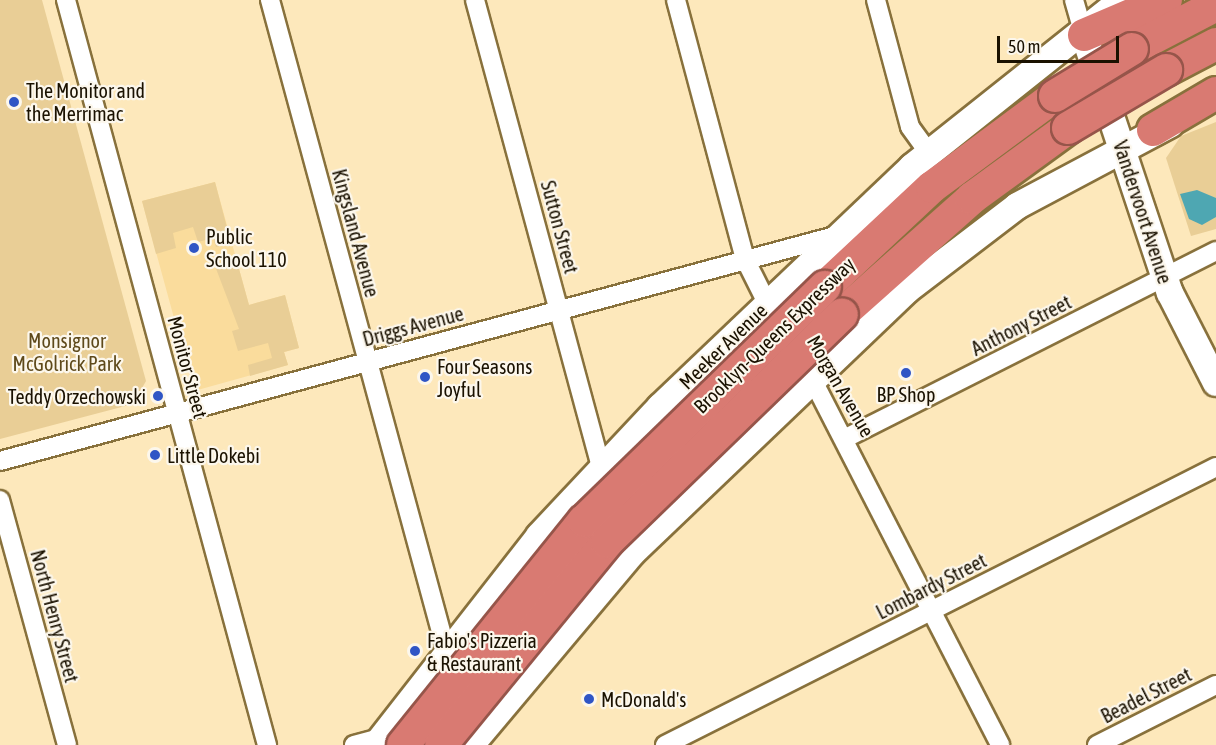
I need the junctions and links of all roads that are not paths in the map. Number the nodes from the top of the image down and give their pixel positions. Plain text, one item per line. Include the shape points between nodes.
1 (66, 0) edge
2 (270, 0) edge
3 (475, 0) edge
4 (675, 0) edge
5 (876, 0) edge
6 (1074, 0) edge
7 (1122, 0) edge
8 (1166, 0) edge
9 (1216, 5) edge
10 (1084, 35) junction
11 (1216, 44) edge
12 (1216, 93) edge
13 (1216, 107) edge
14 (1153, 130) junction
15 (1122, 147) junction
16 (929, 153) junction
17 (839, 235) junction
18 (1216, 251) edge
19 (745, 259) junction
20 (1165, 277) junction
21 (767, 303) junction
22 (559, 310) junction
23 (367, 362) junction
24 (814, 380) junction
25 (1216, 383) edge
26 (177, 413) junction
27 (846, 438) junction
28 (0, 461) edge
29 (601, 466) junction
30 (1216, 467) edge
31 (0, 500) edge
32 (933, 610) junction
33 (448, 652) junction
34 (1216, 685) edge
35 (387, 742) edge
36 (67, 745) edge
37 (267, 745) edge
38 (354, 745) edge
39 (441, 745) edge
40 (472, 745) edge
41 (665, 745) edge
42 (1000, 745) edge
43 (1097, 745) edge

1 - 26 street, Monitor Street
2 - 23 street, Kingsland Avenue
3 - 22 street, Sutton Street
4 - 19 street, Morgan Avenue
5 - 16 street via 910,127
6 - 10 street
7 - 10 main road, Meeker Avenue
8 - 10 highway
9 - 35 highway, Brooklyn-Queens Expressway, bridge via 1054,96 932,187 584,522
10 - 15 main road, Vandervoort Avenue
10 - 16 main road, Meeker Avenue
11 - 39 highway, Brooklyn-Queens Expressway, bridge via 1068,128 972,198 842,314 607,542
12 - 14 highway
13 - 14 main road
14 - 15 main road
15 - 20 main road, Vandervoort Avenue
15 - 24 main road via 971,238 906,291
16 - 17 main road, Meeker Avenue
17 - 19 street, Driggs Avenue
17 - 21 main road, Meeker Avenue
18 - 20 street, Anthony Street
19 - 21 street, Morgan Avenue
19 - 22 street, Driggs Avenue
20 - 25 main road, Vandervoort Avenue
20 - 27 street, Anthony Street
21 - 24 street, Morgan Avenue
21 - 29 main road, Meeker Avenue
22 - 23 street, Driggs Avenue
22 - 29 street, Sutton Street
23 - 26 street, Driggs Avenue
23 - 33 street, Kingsland Avenue
24 - 27 street, Morgan Avenue
24 - 40 main road via 608,579
26 - 28 street, Driggs Avenue
26 - 37 street, Monitor Street
27 - 32 street, Morgan Avenue
29 - 33 main road, Meeker Avenue
30 - 32 street, Lombardy Street
31 - 36 street, North Henry Street
32 - 41 street, Lombardy Street
32 - 42 street, Morgan Avenue
33 - 35 main road, Meeker Avenue
33 - 40 street, Kingsland Avenue via 471,684
34 - 43 street, Beadel Street
35 - 38 street

